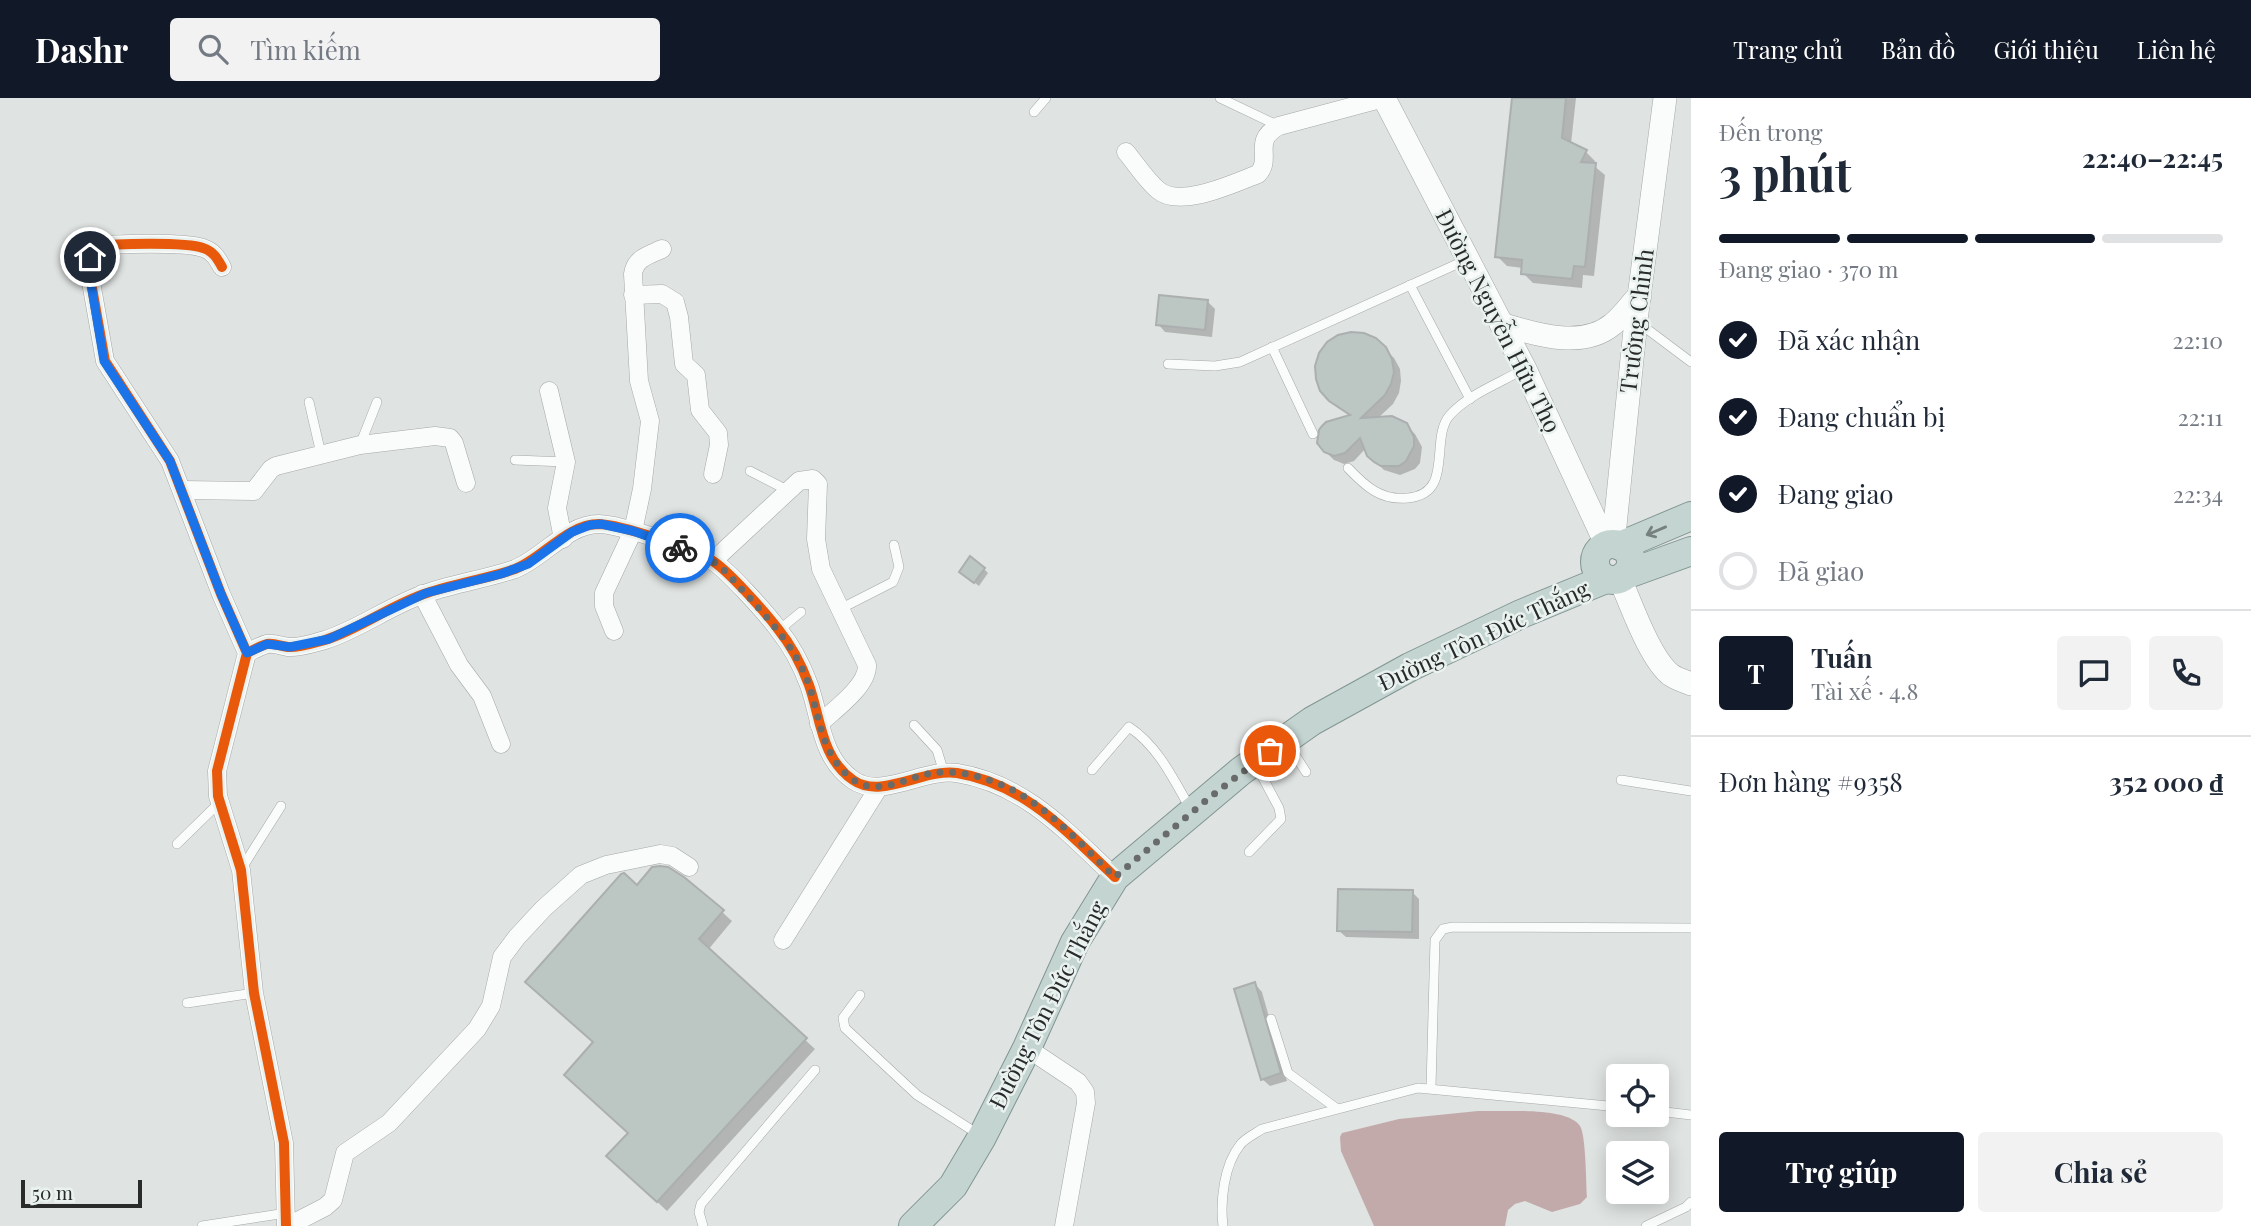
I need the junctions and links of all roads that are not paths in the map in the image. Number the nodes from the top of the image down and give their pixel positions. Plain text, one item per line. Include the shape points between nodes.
1 (1046, 98) edge
2 (1220, 98) edge
3 (1384, 98) edge
4 (1665, 98) edge
5 (1034, 112) dead end
6 (1279, 126) junction
7 (1126, 152) dead end
8 (662, 249) dead end
9 (1468, 259) junction
10 (222, 267) dead end
11 (1410, 285) junction
12 (1640, 295) junction
13 (633, 296) junction
14 (1636, 320) junction
15 (1501, 324) junction
16 (1272, 347) junction
17 (1691, 362) edge
18 (1168, 364) dead end
19 (1525, 369) junction
20 (549, 391) dead end
21 (1470, 398) junction
22 (309, 402) dead end
23 (377, 402) dead end
24 (1313, 434) dead end
25 (360, 445) junction
26 (321, 454) junction
27 (515, 460) dead end
28 (566, 462) junction
29 (1348, 468) dead end
30 (750, 471) dead end
31 (713, 474) dead end
32 (466, 483) dead end
33 (183, 490) junction
34 (787, 490) junction
35 (1691, 516) edge
36 (633, 531) junction
37 (563, 539) junction
38 (894, 545) dead end
39 (1613, 545) junction
40 (1691, 551) edge
41 (713, 561) junction
42 (1617, 578) junction
43 (422, 594) junction
44 (840, 610) junction
45 (801, 612) dead end
46 (779, 630) junction
47 (614, 631) dead end
48 (247, 653) junction
49 (1691, 684) edge
50 (819, 724) junction
51 (914, 725) dead end
52 (1285, 740) junction
53 (501, 744) dead end
54 (1255, 762) junction
55 (1092, 770) dead end
56 (1307, 772) dead end
57 (944, 773) junction
58 (1621, 780) dead end
59 (879, 787) junction
60 (1691, 791) edge
61 (220, 802) junction
62 (281, 806) dead end
63 (1192, 811) junction
64 (177, 844) dead end
65 (1249, 852) dead end
66 (689, 867) dead end
67 (241, 870) junction
68 (1115, 877) junction
69 (1691, 928) edge
70 (783, 940) dead end
71 (254, 993) junction
72 (860, 995) dead end
73 (187, 1003) dead end
74 (1271, 1019) dead end
75 (1027, 1048) junction
76 (815, 1070) dead end
77 (1431, 1087) junction
78 (1606, 1106) edge
79 (1336, 1108) junction
80 (1669, 1112) edge
81 (1691, 1115) edge
82 (982, 1137) junction
83 (1691, 1202) edge
84 (287, 1222) edge
85 (202, 1226) edge
86 (703, 1226) edge
87 (913, 1226) edge
88 (1064, 1226) edge
89 (1223, 1226) edge
90 (1646, 1226) edge

1 - 5 lane
2 - 6 lane
3 - 6 street
3 - 9 main road, Đường Nguyễn Hữu Thọ
4 - 12 main road, Trường Chinh
6 - 7 street via 1264,138 1263,166 1258,174 1191,197 1159,191
8 - 13 street via 634,265
9 - 11 lane
9 - 15 main road, Đường Nguyễn Hữu Thọ
10 - 33 street via 213,253 202,247 169,243 97,247 90,257 104,361 170,461
11 - 16 lane
11 - 21 lane
12 - 14 main road, Trường Chinh
12 - 15 main road via 1612,326 1569,339
13 - 31 street via 662,294 675,302 684,364 698,379 700,410 719,433
13 - 36 street via 639,381 650,421
14 - 17 lane
14 - 39 main road, Trường Chinh
15 - 19 main road, Đường Nguyễn Hữu Thọ
16 - 18 lane via 1240,362
16 - 24 lane
19 - 21 lane
19 - 39 main road, Đường Nguyễn Hữu Thọ
20 - 28 street
21 - 29 lane via 1442,427 1436,478 1416,498 1383,496 1367,488
22 - 26 lane
23 - 25 lane
25 - 26 street
25 - 32 street via 435,436 450,439
26 - 33 street via 276,466 254,491
27 - 28 lane
28 - 37 street via 557,508
30 - 34 lane
33 - 48 street
34 - 41 street
34 - 44 street via 806,479 818,484 817,552
35 -> 39 highway
36 - 37 street via 590,525
36 - 41 street
36 - 47 street via 604,593
37 - 43 street via 528,564
38 - 44 lane via 900,567 893,582
39 - 42 highway via 1601,550 1596,562 1600,575
40 - 42 highway, Đường Tôn Đức Thắng
41 - 46 street
42 - 49 main road via 1662,666
42 - 52 highway, Đường Tôn Đức Thắng via 1521,614 1410,667
43 - 48 street via 329,639 290,647 267,644
43 - 53 street via 459,665 482,696
44 - 50 street via 868,672
45 - 46 lane
46 - 50 street via 799,661
48 - 61 street via 216,771
50 - 59 street via 836,763 849,777 862,786
51 - 57 lane via 937,750
52 - 54 highway, Đường Tôn Đức Thắng
52 - 56 lane
54 - 63 highway, Đường Tôn Đức Thắng
54 - 65 lane via 1281,820
55 - 63 lane via 1129,727 1143,736 1159,757
57 - 59 street
57 - 68 street via 989,780 1032,802
58 - 60 lane
59 - 70 street
61 - 64 lane
61 - 67 street
62 - 67 lane
63 - 68 highway, Đường Tôn Đức Thắng
66 - 84 street via 660,854 581,875 544,908 502,957 491,1006 477,1029 389,1123 345,1153 333,1200
67 - 71 street
68 - 75 highway, Đường Tôn Đức Thắng via 1075,942
69 - 77 lane via 1443,929 1435,940
71 - 73 lane
71 - 84 street via 284,1143
72 - 82 lane via 843,1018 845,1028 917,1095
74 - 79 lane via 1288,1073
75 - 82 highway, Đường Tôn Đức Thắng
75 - 88 street via 1078,1082 1085,1092
76 - 86 lane via 701,1204
77 - 78 lane
77 - 79 lane
79 - 89 lane via 1262,1129 1241,1143 1230,1162
80 - 81 lane
82 - 87 highway, Đường Tôn Đức Thắng via 953,1186
83 - 90 lane
84 - 85 lane

